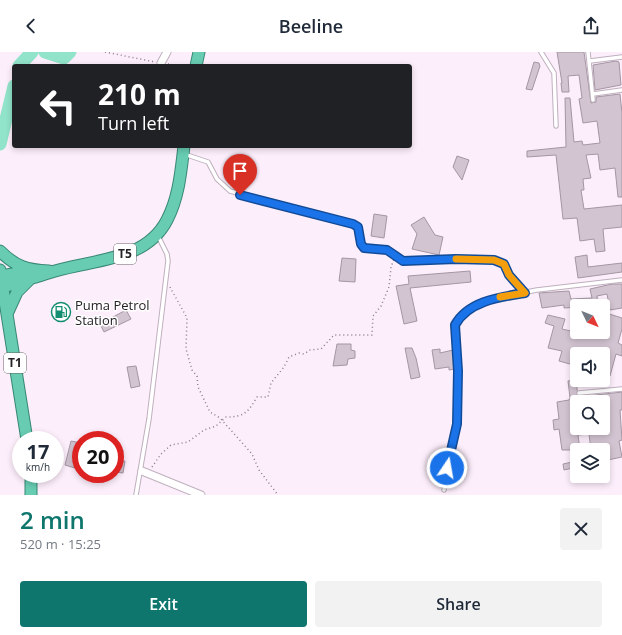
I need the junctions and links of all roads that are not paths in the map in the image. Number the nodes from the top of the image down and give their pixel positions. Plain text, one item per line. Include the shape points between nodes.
1 (167, 52) edge
2 (199, 52) edge
3 (541, 52) edge
4 (588, 52) edge
5 (622, 57) edge
6 (590, 61) junction
7 (162, 63) road end
8 (196, 64) edge
9 (622, 90) edge
10 (593, 94) junction
11 (593, 100) dead end
12 (556, 126) dead end
13 (183, 150) edge
14 (157, 235) junction
15 (0, 251) edge
16 (32, 275) junction
17 (2, 278) edge
18 (622, 280) edge
19 (525, 293) junction
20 (6, 317) junction
21 (622, 389) edge
22 (579, 393) dead end
23 (26, 431) edge
24 (144, 472) junction
25 (31, 483) edge
26 (444, 490) dead end
27 (31, 495) edge
28 (136, 495) edge
29 (201, 495) edge

1 - 7 street
2 - 8 highway
3 - 12 lane via 554,73
4 - 6 lane
5 - 6 lane
6 - 10 lane
9 - 10 lane
10 - 11 lane
13 - 14 highway, T5 via 174,206
13 - 19 lane via 208,162 217,179 230,191 353,224 358,227 364,248 387,250 403,261 410,262 450,259 500,261
14 - 16 highway, T5 via 143,246 121,256
14 - 24 lane via 167,254 166,280
15 - 16 highway
16 - 17 highway, T5
16 - 20 highway via 13,299
17 - 20 highway, T1
18 - 19 lane
19 - 26 lane via 500,297 475,306 465,312 455,325 458,371 457,424
20 - 23 highway, T1
21 - 22 lane
24 - 28 lane
24 - 29 street
25 - 27 highway

